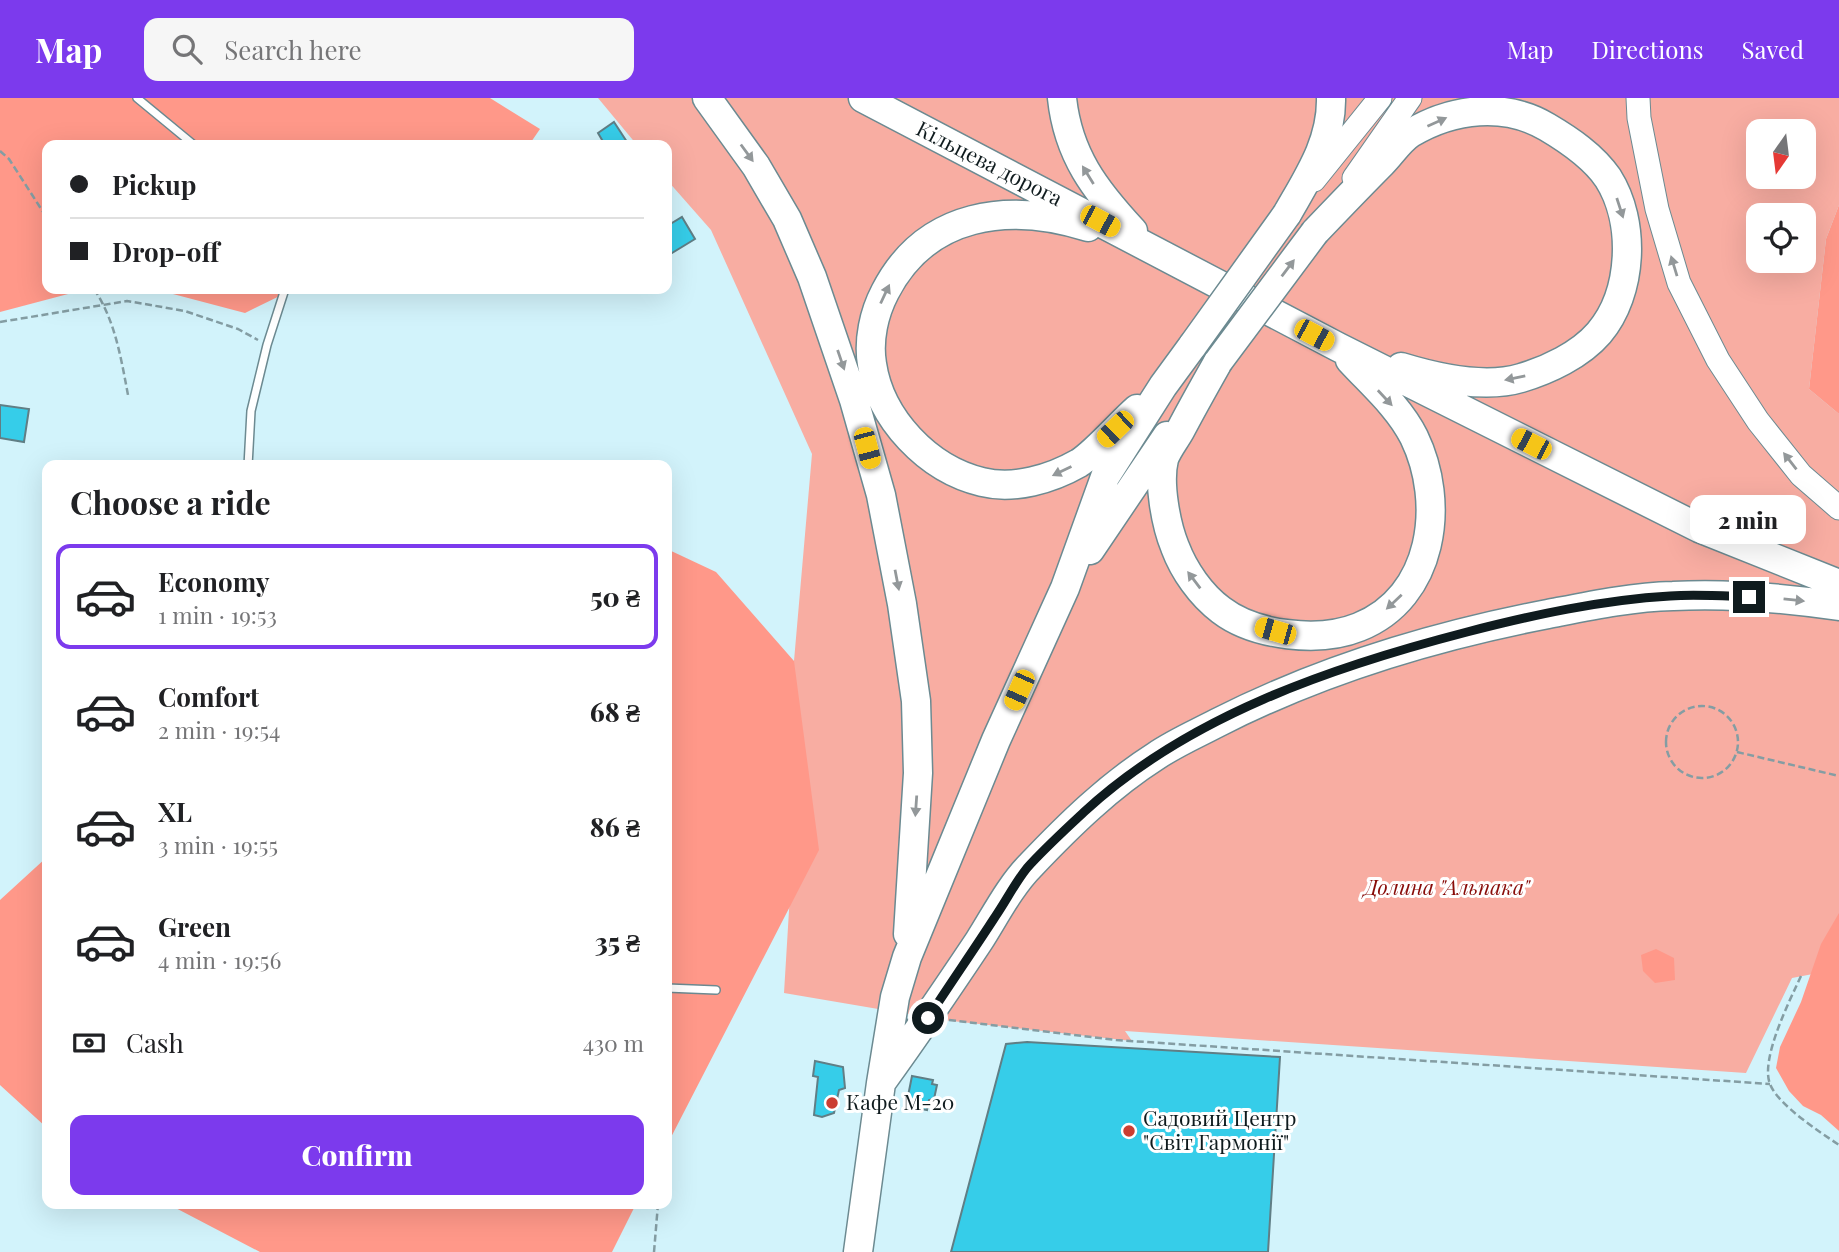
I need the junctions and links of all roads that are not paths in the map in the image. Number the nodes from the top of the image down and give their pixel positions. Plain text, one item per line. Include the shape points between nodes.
1 (137, 98) edge
2 (707, 98) edge
3 (863, 98) edge
4 (1062, 98) edge
5 (1331, 98) edge
6 (1380, 98) edge
7 (1410, 98) edge
8 (1638, 98) edge
9 (188, 140) edge
10 (1287, 214) junction
11 (1315, 232) junction
12 (1147, 246) junction
13 (283, 294) edge
14 (1338, 348) junction
15 (1218, 362) junction
16 (1163, 386) junction
17 (248, 460) edge
18 (1839, 508) edge
19 (1839, 584) edge
20 (1065, 588) junction
21 (1839, 606) edge
22 (907, 957) junction
23 (672, 988) edge
24 (716, 990) dead end
25 (881, 1083) junction
26 (858, 1252) edge

1 - 9 lane
2 -> 22 highway via 787,219 855,400 881,495 916,701 918,773
3 - 12 highway, Кільцева дорога
12 -> 4 highway via 1102,197 1080,161 1068,134
5 - 10 highway via 1326,141
6 - 10 main road
7 - 11 main road
18 -> 8 main road via 1801,475 1759,421 1718,360 1679,283 1657,209
10 - 16 highway, bridge
11 -> 14 highway via 1410,134 1448,117 1492,110 1537,120 1574,142 1607,177 1625,226 1626,260 1620,289 1598,333 1575,353 1520,379 1461,380
15 -> 11 highway, bridge
12 - 14 highway, Кільцева дорога
16 -> 12 highway via 1081,461 1049,477 1017,484 983,482 950,470 915,444 883,400 872,363 873,324 892,279 912,253 937,233 958,224 993,217 1039,216
13 - 17 lane via 251,411
14 -> 15 highway via 1400,414 1413,436 1429,478 1432,522 1417,573 1402,595 1359,627 1331,634 1275,631 1221,611 1182,565 1169,534 1164,458
14 - 19 highway via 1699,528
15 - 20 highway
16 - 20 highway via 1105,478
20 - 22 highway via 996,740
25 -> 21 highway via 1028,868 1118,783 1158,754 1241,711 1412,646 1604,603 1710,595
22 - 25 highway via 895,997
23 - 24 lane
25 - 26 highway

